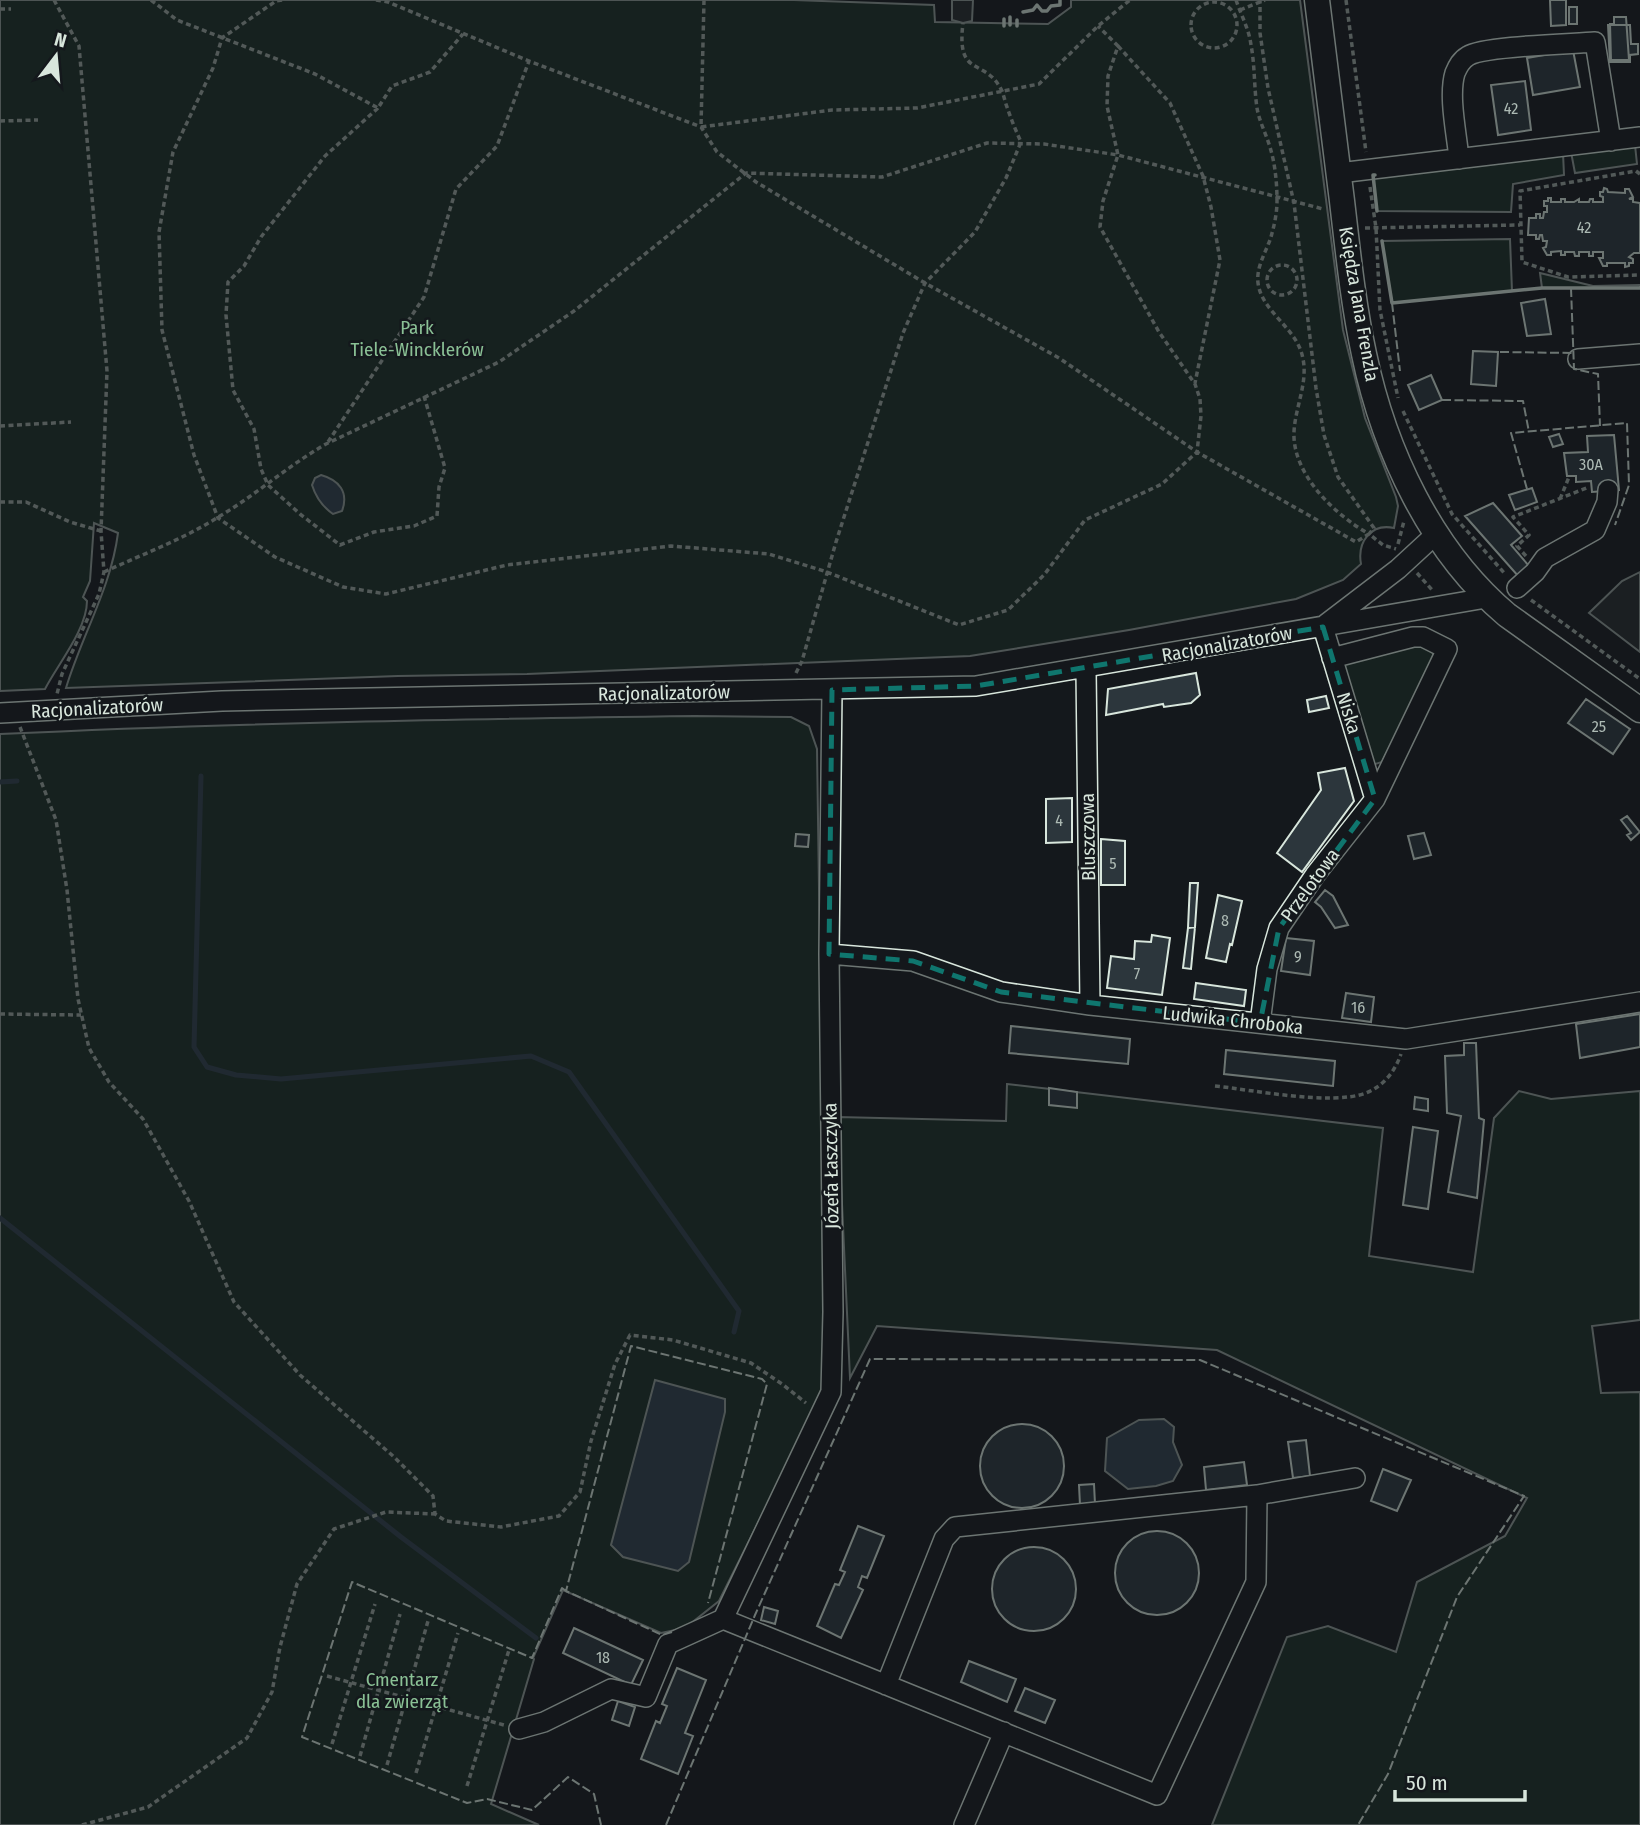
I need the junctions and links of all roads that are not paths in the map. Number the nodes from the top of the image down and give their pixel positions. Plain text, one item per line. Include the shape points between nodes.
1 (1317, 0) edge
2 (1640, 137) edge
3 (1611, 141) junction
4 (1459, 159) junction
5 (1339, 173) junction
6 (1640, 354) edge
7 (1578, 359) dead end
8 (1599, 489) road end
9 (1436, 534) junction
10 (1517, 588) road end
11 (1486, 598) junction
12 (1323, 627) junction
13 (1332, 658) junction
14 (1086, 669) junction
15 (832, 690) junction
16 (1640, 710) edge
17 (7, 713) edge
18 (1375, 799) junction
19 (829, 954) junction
20 (1640, 1002) edge
21 (1090, 1005) junction
22 (1260, 1023) junction
23 (1355, 1478) dead end
24 (1257, 1495) junction
25 (723, 1619) junction
26 (886, 1685) junction
27 (519, 1729) road end
28 (1004, 1732) junction
29 (964, 1825) edge

1 - 5 main road, Księdza Jana Frenzla
2 - 3 street
3 - 4 street
3 - 4 street via 1595,42 1488,50 1470,55 1455,75
4 - 5 street
5 - 9 main road, Księdza Jana Frenzla via 1338,220 1374,392 1396,453
6 - 7 street
8 - 10 street via 1607,502 1595,530 1545,558
9 - 11 main road, Księdza Jana Frenzla
9 - 12 street, Racjonalizatorów
11 - 12 street, Racjonalizatorów
11 - 16 main road, Księdza Jana Frenzla
12 - 13 street, Niska
12 - 14 street, Racjonalizatorów
13 - 18 street, Niska
13 - 18 street, Przelotowa via 1413,637 1447,649
14 - 15 street, Racjonalizatorów via 976,687
14 - 21 street, Bluszczowa
15 - 17 street, Racjonalizatorów via 222,701
15 - 19 street, Józefa Łaszczyka
18 - 22 street, Przelotowa via 1279,928 1267,969
19 - 21 street, Ludwika Chroboka via 913,961 1001,992
19 - 25 street, Józefa Łaszczyka via 831,1392
20 - 22 street, Ludwika Chroboka via 1406,1039
21 - 22 street, Ludwika Chroboka
23 - 24 street
24 - 26 street via 955,1527 944,1539
24 - 28 street via 1256,1582 1157,1795
25 - 26 street
25 - 27 street via 668,1644 646,1698 611,1689 544,1722
26 - 28 street
28 - 29 street

